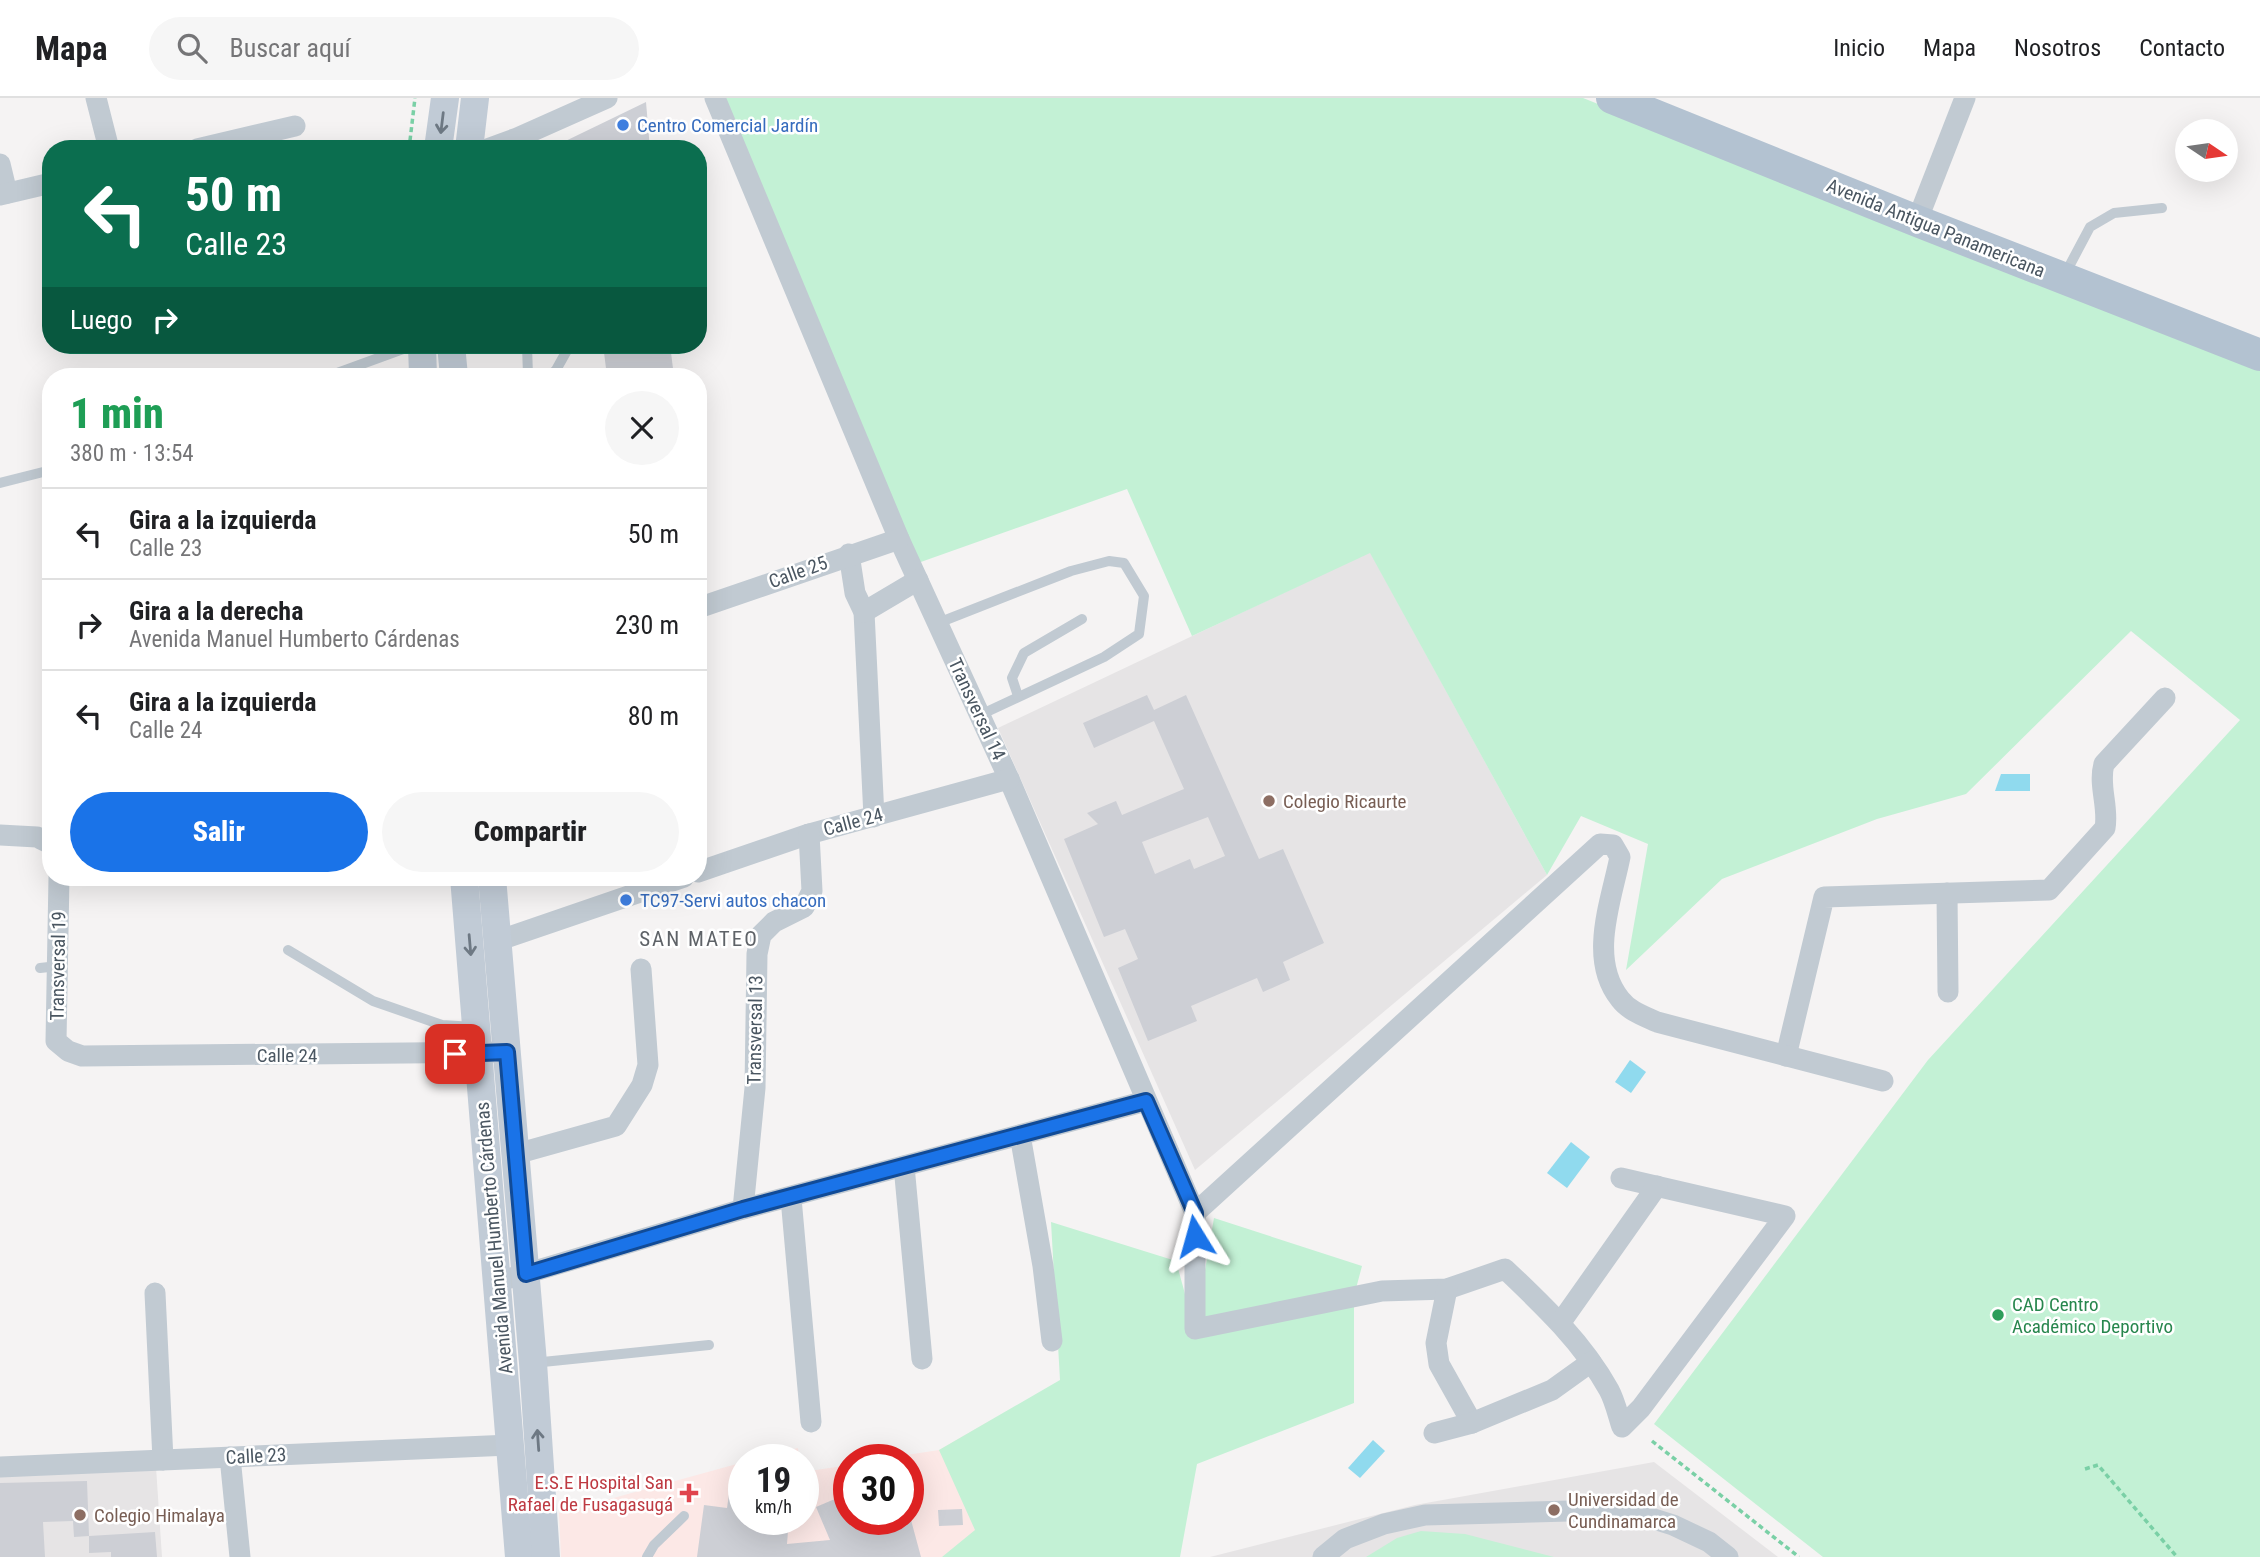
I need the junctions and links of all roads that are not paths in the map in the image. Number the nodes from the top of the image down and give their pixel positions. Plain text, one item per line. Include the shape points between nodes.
1 (96, 98) edge
2 (445, 98) edge
3 (475, 98) edge
4 (607, 98) edge
5 (715, 98) edge
6 (1612, 98) edge
7 (1965, 98) edge
8 (295, 126) dead end
9 (106, 140) edge
10 (235, 140) edge
11 (439, 140) edge
12 (470, 140) edge
13 (512, 140) edge
14 (0, 164) edge
15 (42, 185) edge
16 (4, 194) edge
17 (2162, 208) dead end
18 (1917, 221) junction
19 (2063, 278) junction
20 (389, 354) edge
21 (2260, 355) edge
22 (351, 368) edge
23 (42, 472) edge
24 (0, 482) edge
25 (899, 539) junction
26 (849, 554) junction
27 (918, 580) junction
28 (707, 605) edge
29 (864, 612) junction
30 (1082, 619) dead end
31 (938, 623) junction
32 (1018, 696) junction
33 (2165, 698) dead end
34 (980, 715) junction
35 (1009, 779) junction
36 (874, 817) junction
37 (809, 834) junction
38 (0, 835) edge
39 (42, 840) edge
40 (707, 869) edge
41 (58, 886) edge
42 (465, 886) edge
43 (493, 886) edge
44 (658, 886) edge
45 (1947, 893) junction
46 (497, 941) junction
47 (288, 950) dead end
48 (641, 969) dead end
49 (1948, 992) dead end
50 (478, 1041) junction
51 (68, 1051) joint
52 (507, 1052) junction
53 (1786, 1056) junction
54 (1883, 1081) dead end
55 (1146, 1101) junction
56 (1020, 1135) junction
57 (516, 1154) junction
58 (904, 1166) junction
59 (1621, 1178) dead end
60 (1657, 1186) junction
61 (791, 1198) junction
62 (743, 1209) junction
63 (1195, 1213) junction
64 (526, 1274) junction
65 (498, 1282) junction
66 (1447, 1289) junction
67 (155, 1293) dead end
68 (1561, 1322) junction
69 (1052, 1341) dead end
70 (709, 1345) dead end
71 (922, 1359) dead end
72 (1591, 1362) junction
73 (533, 1363) junction
74 (811, 1422) dead end
75 (1472, 1423) junction
76 (1434, 1433) dead end
77 (511, 1445) junction
78 (230, 1457) junction
79 (163, 1460) junction
80 (0, 1467) edge
81 (684, 1516) dead end
82 (240, 1557) edge
83 (519, 1557) edge
84 (546, 1557) edge
85 (647, 1557) edge
86 (1323, 1557) edge
87 (1728, 1557) edge

1 - 9 street
2 -> 11 main road
3 - 12 main road
4 - 13 street
5 - 25 street, Transversal 14
6 - 18 main road, Avenida Antigua Panamericana
7 - 18 street
8 - 10 street
14 - 16 street
15 - 16 street
17 - 19 lane via 2114,213 2090,227
18 - 19 main road, Avenida Antigua Panamericana
19 - 21 main road, Avenida Antigua Panamericana
20 - 22 lane
23 - 24 lane
25 - 26 street, Calle 25
25 - 27 street, Transversal 14
26 - 28 street, Calle 25
26 - 29 street via 855,593
27 - 29 street
27 - 31 street, Transversal 14
29 - 36 street
30 - 32 lane via 1024,653 1012,678
31 - 32 lane via 1071,571 1109,561 1124,563 1144,596 1139,634 1104,657
31 - 34 street, Transversal 14
32 - 34 lane
33 - 45 street via 2104,764 2105,828 2049,890
34 - 35 street, Transversal 14
35 - 36 street, Calle 24
35 - 55 street, Transversal 14
36 - 37 street, Calle 24
37 - 40 street, Calle 24
37 - 62 street, Transversal 13 via 812,891 804,907 774,922 761,935 757,954 755,1088
38 - 39 street
41 - 51 street, Transversal 19 via 49,967 56,1041
42 -> 50 main road, Avenida Manuel Humberto Cárdenas
43 - 46 main road, Avenida Manuel Humberto Cárdenas
44 - 46 street
45 - 49 street
45 - 53 street via 1824,897
46 - 52 main road, Avenida Manuel Humberto Cárdenas
47 - 50 lane via 373,1001
48 - 57 street via 648,1065 624,1116 616,1126
50 - 51 street, Calle 24 via 82,1056
50 - 52 street, Calle 24
50 - 65 main road, Avenida Manuel Humberto Cárdenas
52 - 57 main road, Avenida Manuel Humberto Cárdenas
53 - 54 street
53 - 63 street via 1657,1022 1620,1000 1608,978 1602,946 1620,858 1614,845 1600,844
55 - 56 street
55 - 63 street, Transversal 14
56 - 58 street
56 - 69 street
57 - 64 main road, Avenida Manuel Humberto Cárdenas
58 - 61 street
58 - 71 street
59 - 60 street
60 - 68 street
60 - 72 street via 1785,1216 1622,1427 1610,1392
61 - 62 street
61 - 74 street
62 - 64 street
63 - 66 street, Transversal 14 via 1195,1329 1382,1291
64 - 65 street
64 - 73 main road, Avenida Manuel Humberto Cárdenas
65 - 77 main road, Avenida Manuel Humberto Cárdenas
66 - 68 street via 1505,1269
66 - 75 street via 1436,1343 1440,1364
67 - 79 street
68 - 72 street
70 - 73 lane
72 - 75 street via 1552,1390
84 -> 73 main road, Avenida Manuel Humberto Cárdenas
75 - 76 street
77 - 78 street, Calle 23
77 - 83 main road, Avenida Manuel Humberto Cárdenas
78 - 79 street, Calle 23
78 - 82 street
79 - 80 street, Calle 23
81 - 85 lane
86 - 87 street via 1345,1539 1425,1515 1605,1510 1673,1525

